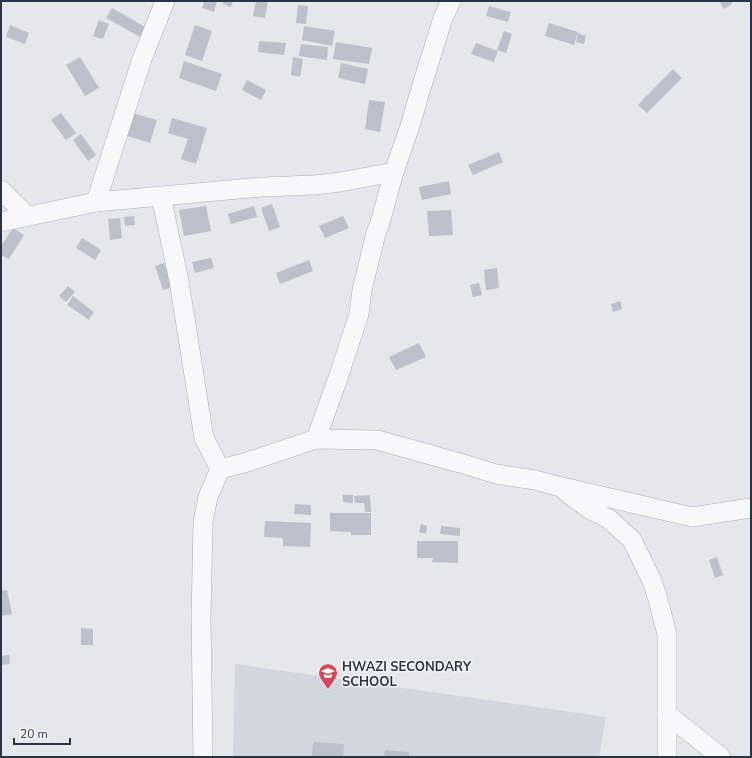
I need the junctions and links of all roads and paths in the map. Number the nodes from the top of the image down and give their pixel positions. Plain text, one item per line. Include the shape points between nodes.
1 (165, 1) edge
2 (450, 1) edge
3 (394, 172) junction
4 (1, 190) edge
5 (161, 196) junction
6 (96, 202) junction
7 (27, 216) junction
8 (1, 222) edge
9 (316, 439) junction
10 (220, 469) junction
11 (561, 487) junction
12 (751, 508) edge
13 (667, 714) junction
14 (203, 757) edge
15 (667, 757) edge
16 (721, 757) edge

1 - 6 street via 142,59
2 - 3 street
3 - 5 street via 314,186
3 - 9 street via 368,260 359,314
4 - 7 street
5 - 6 street
5 - 10 street via 179,281 204,438
6 - 7 street
7 - 8 street
9 - 10 street
9 - 11 street via 377,440 496,474
10 - 14 street via 208,497 203,522
11 - 12 street via 692,518
11 - 13 street via 591,510 609,519 632,540 652,581 667,634
13 - 15 street
13 - 16 street

